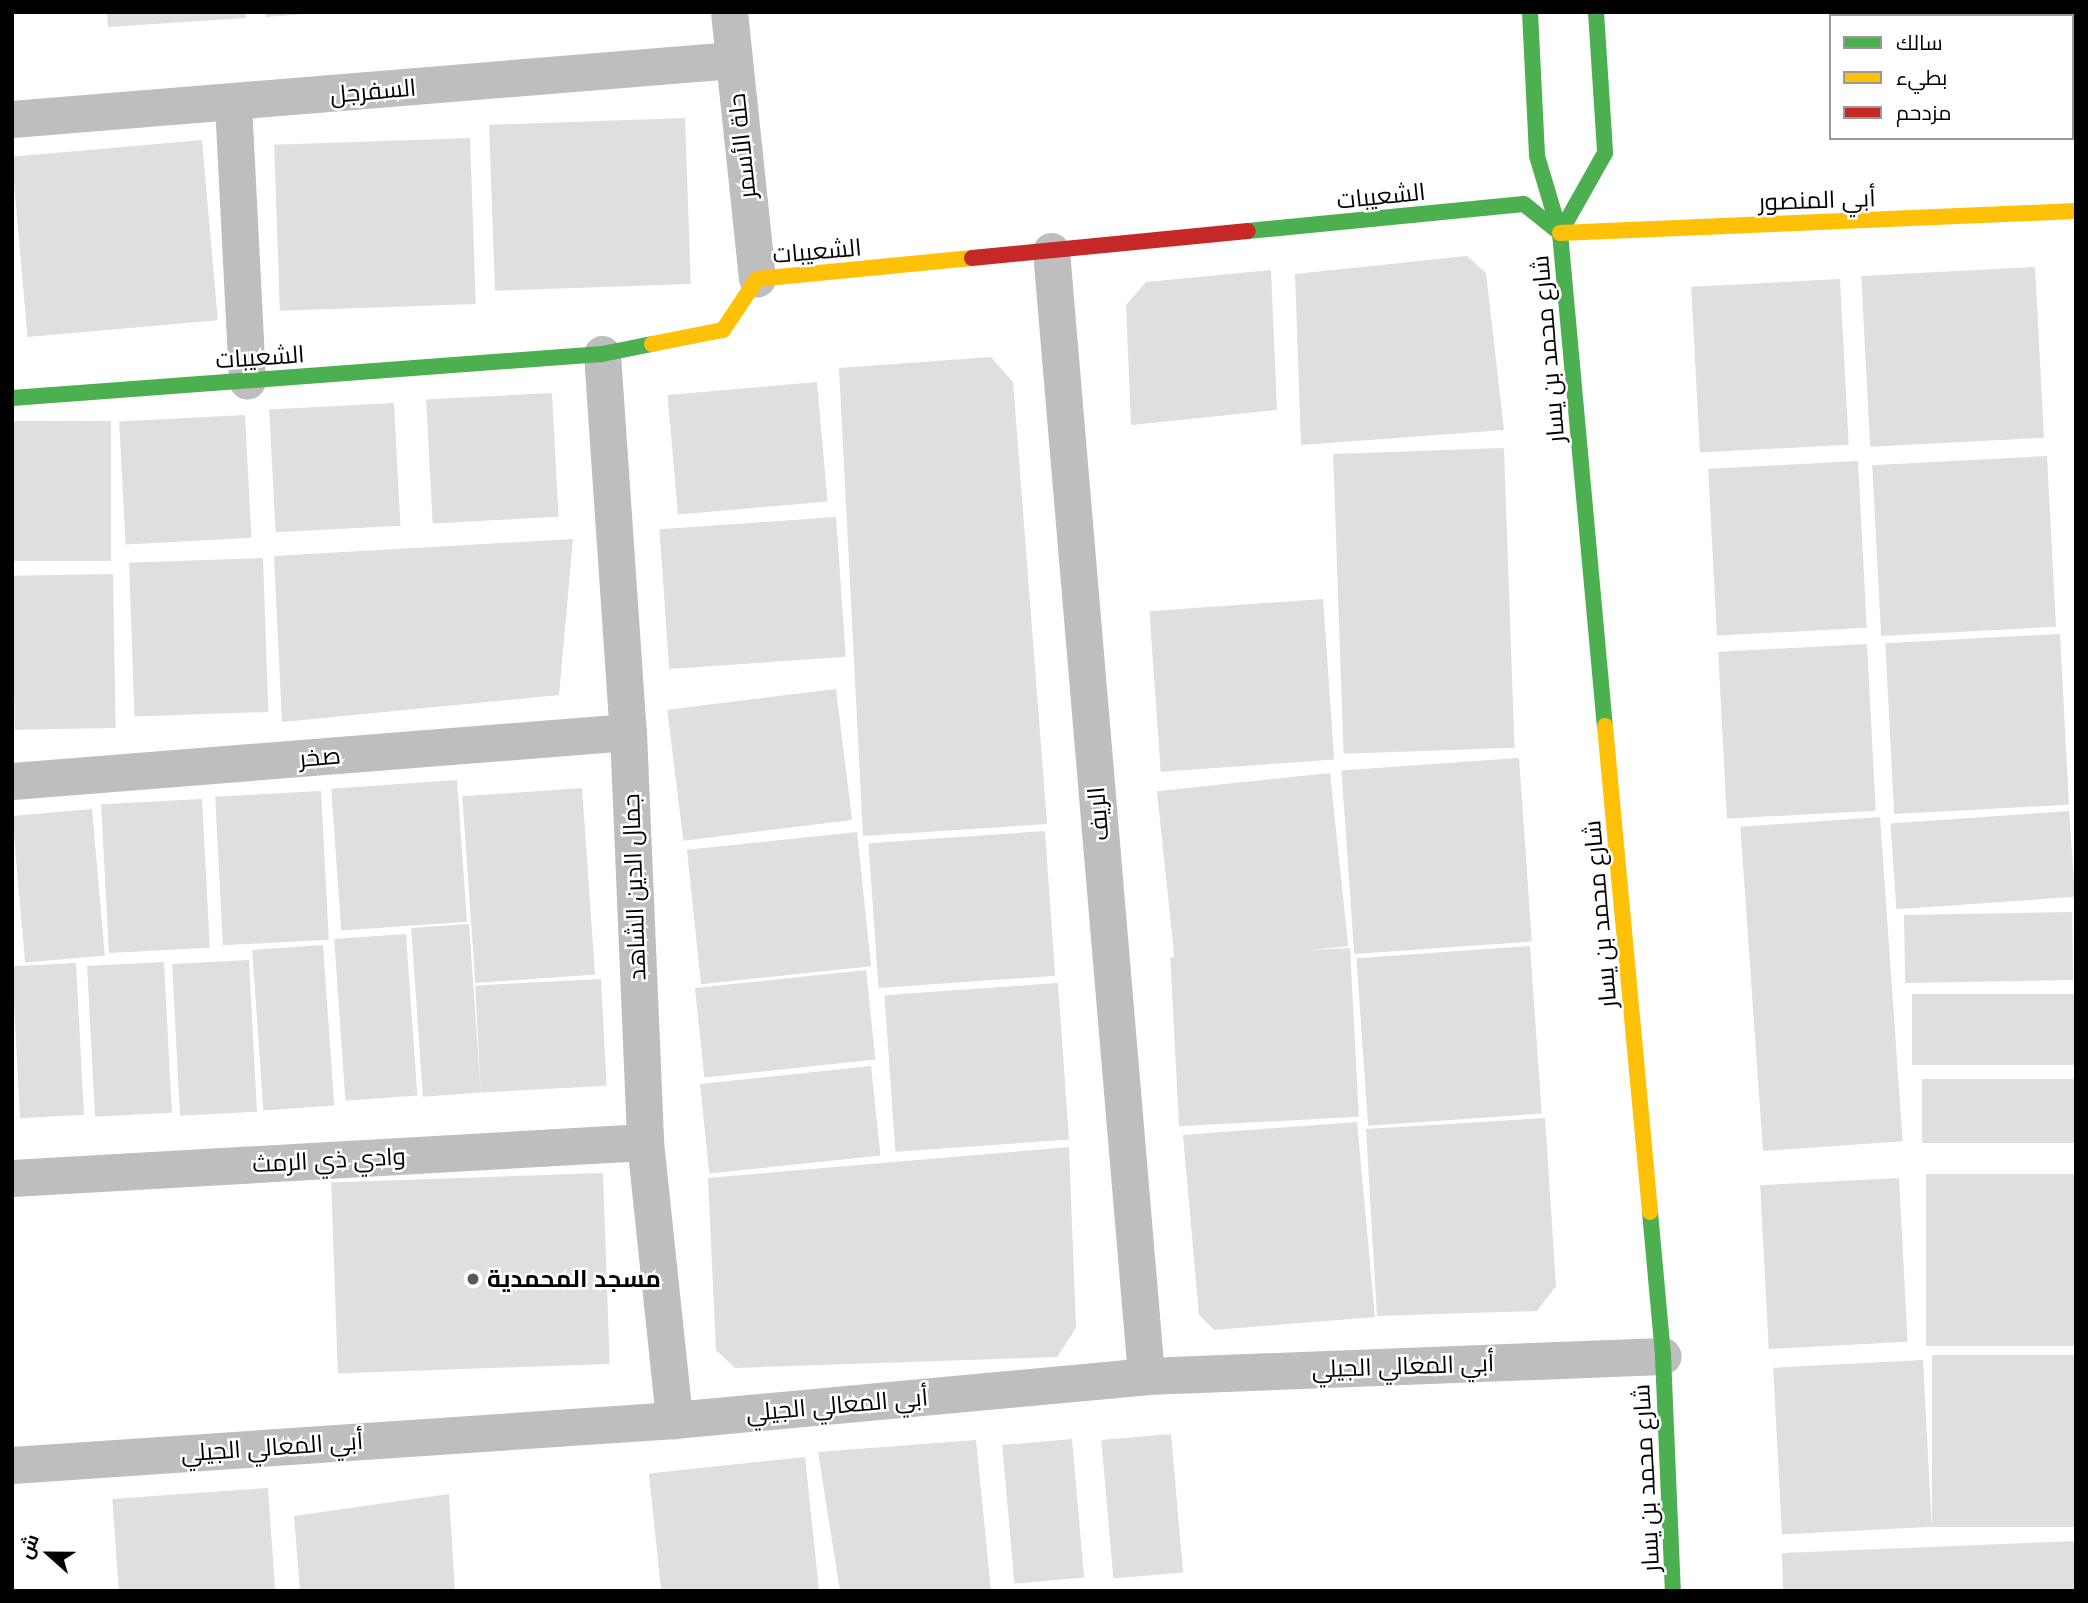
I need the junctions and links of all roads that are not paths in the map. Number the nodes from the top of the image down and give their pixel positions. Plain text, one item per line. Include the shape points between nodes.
1 (729, 12) edge
2 (1530, 12) edge
3 (1596, 12) edge
4 (733, 60) junction
5 (233, 103) junction
6 (12, 120) edge
7 (2075, 216) edge
8 (1560, 233) junction
9 (1051, 251) junction
10 (757, 279) junction
11 (602, 354) junction
12 (247, 381) junction
13 (12, 398) edge
14 (628, 732) junction
15 (12, 781) edge
16 (645, 1142) junction
17 (12, 1178) edge
18 (1663, 1356) junction
19 (1146, 1376) junction
20 (674, 1420) junction
21 (12, 1465) edge
22 (1673, 1591) edge

1 - 4 street, حلة الأسمر
2 - 8 street, شارع محمد بن يسار via 1537,156
3 - 8 street, شارع محمد بن يسار via 1605,152
4 - 5 street, السفرجل
4 - 10 street, حلة الأسمر
5 - 6 street, السفرجل
5 - 12 street
7 - 8 street, أبي المنصور
8 - 9 street, الشعيبات via 1524,204
8 - 18 street, شارع محمد بن يسار
9 - 10 street, الشعيبات
9 - 19 street, الريف
10 - 11 street, الشعيبات via 723,330
11 - 12 street, الشعيبات
11 - 14 street, جمال الدين الشاهد
12 - 13 street, الشعيبات
14 - 15 street, صخر
14 - 16 street, جمال الدين الشاهد
16 - 17 street, وادي ذي الرمث
16 - 20 street, جمال الدين الشاهد
18 - 19 street, أبي المعالي الجيلي
18 - 22 street, شارع محمد بن يسار
19 - 20 street, أبي المعالي الجيلي
20 - 21 street, أبي المعالي الجيلي

